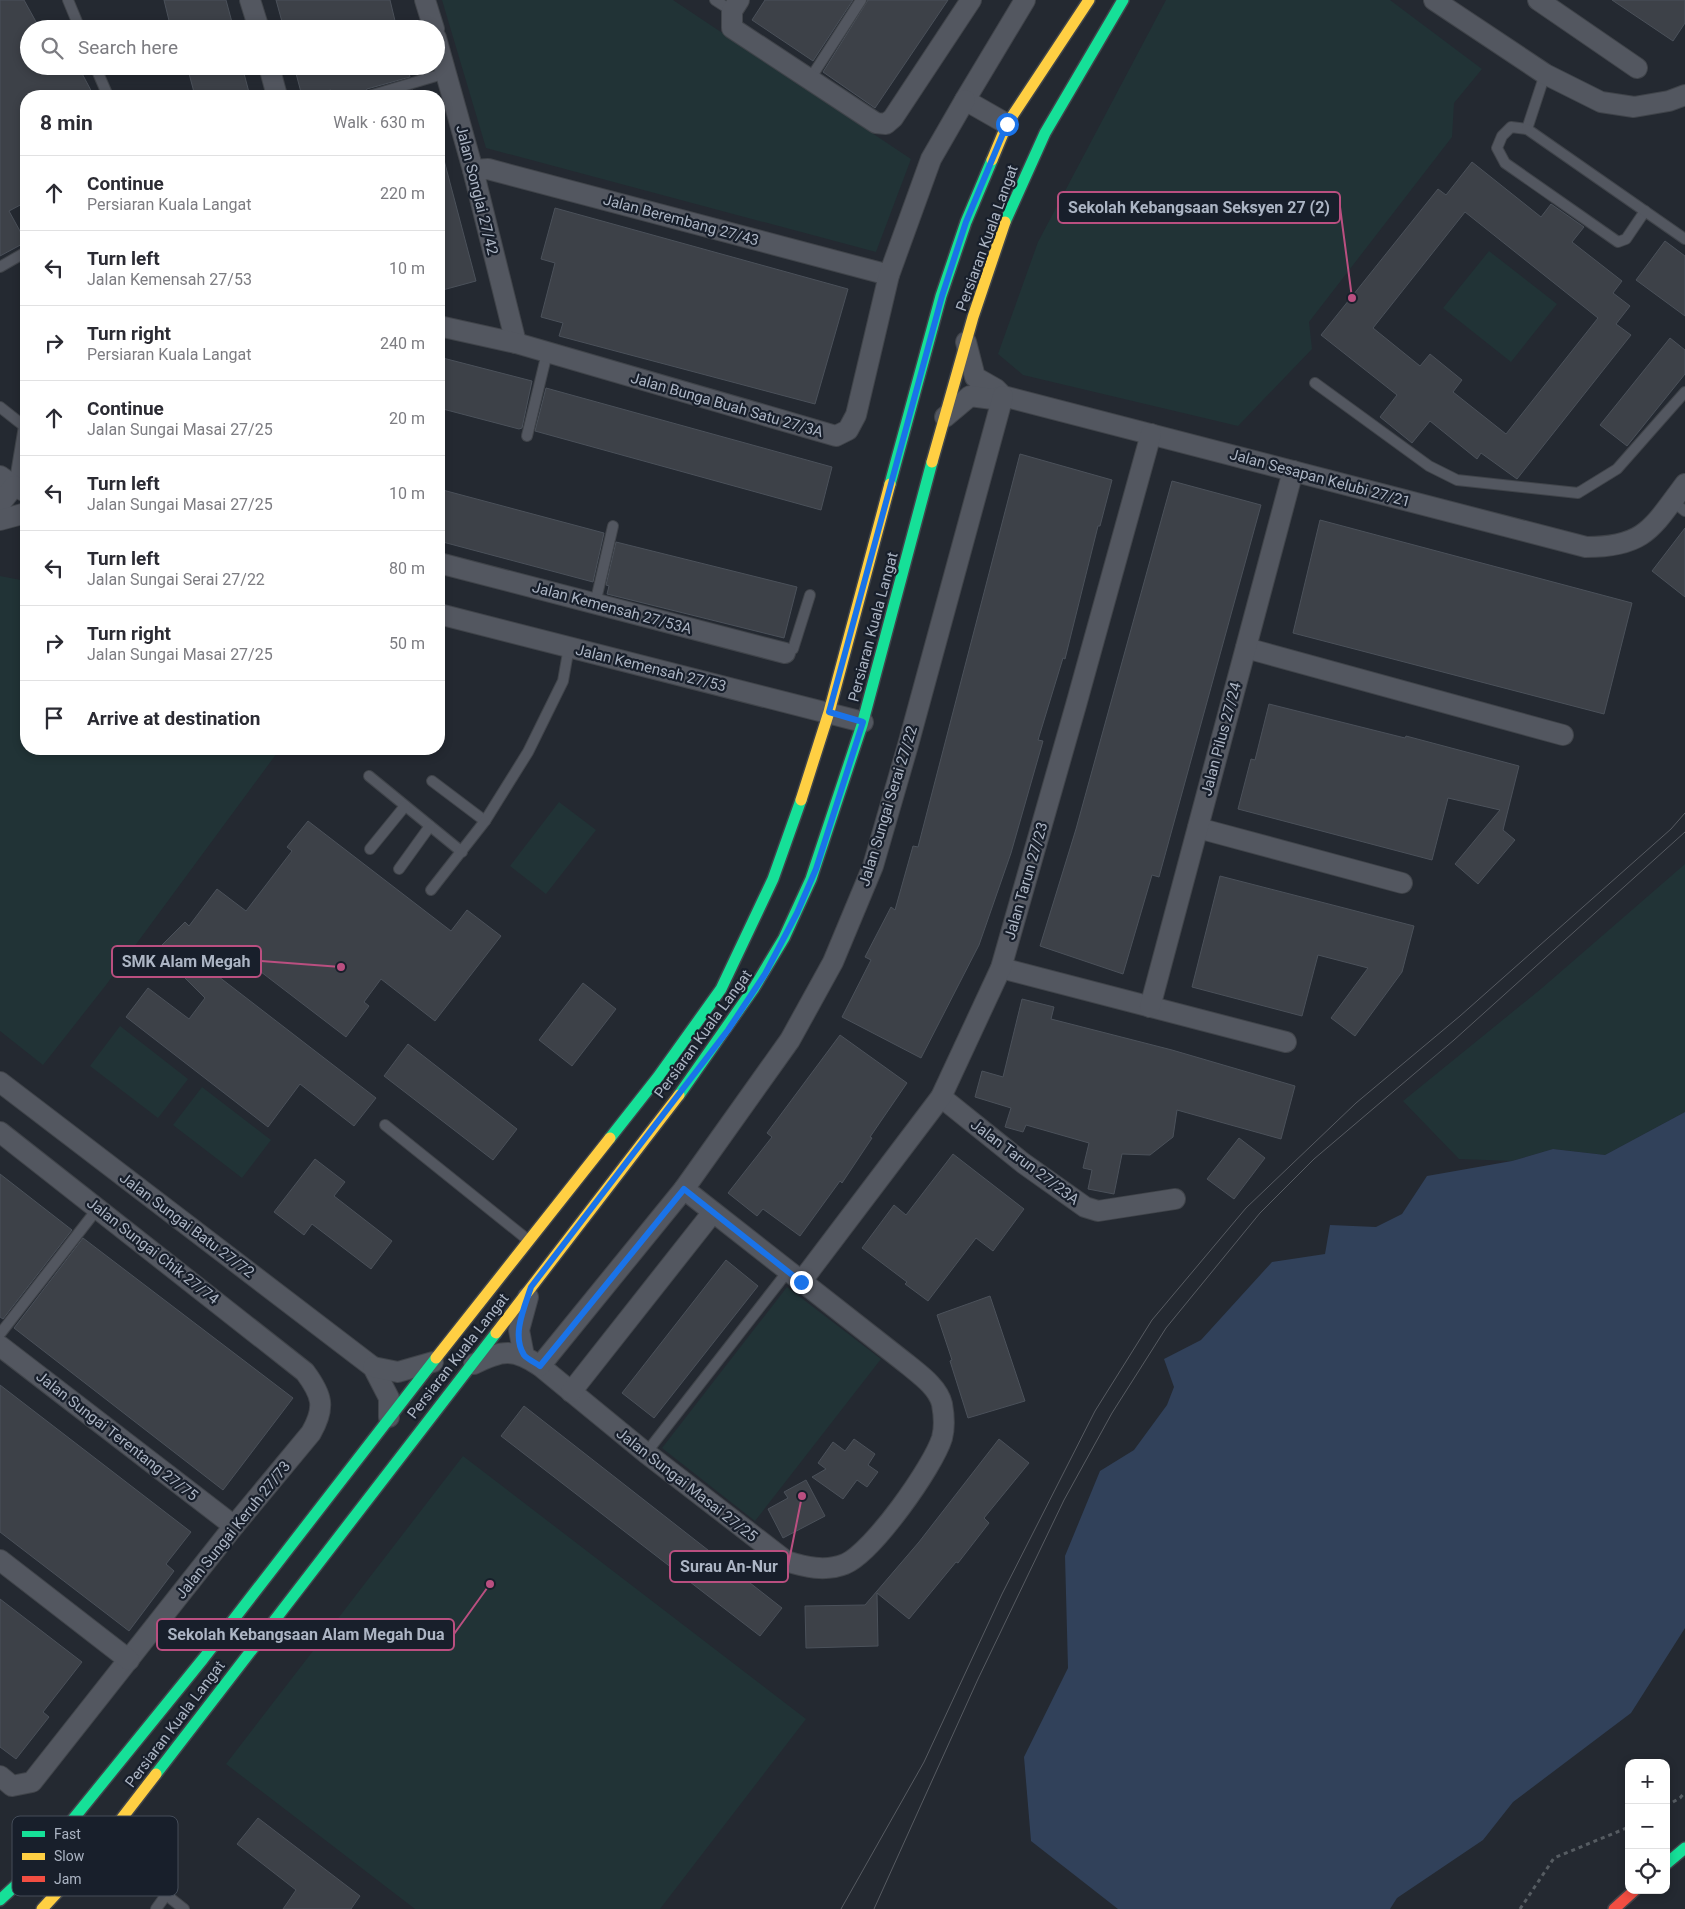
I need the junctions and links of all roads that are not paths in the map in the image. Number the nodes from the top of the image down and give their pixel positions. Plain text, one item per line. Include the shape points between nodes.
1 (68, 0) edge
2 (250, 0) edge
3 (425, 0) edge
4 (715, 0) edge
5 (861, 0) edge
6 (971, 0) edge
7 (1025, 0) edge
8 (1089, 0) edge
9 (1123, 0) edge
10 (1434, 0) edge
11 (1538, 0) edge
12 (735, 6) edge
13 (76, 20) edge
14 (256, 20) edge
15 (431, 20) edge
16 (1637, 68) dead end
17 (445, 70) edge
18 (446, 73) joint
19 (1546, 74) junction
20 (99, 75) edge
21 (272, 75) edge
22 (439, 75) edge
23 (810, 79) junction
24 (105, 90) edge
25 (276, 90) edge
26 (389, 90) edge
27 (1685, 94) edge
28 (965, 100) junction
29 (1007, 124) junction
30 (1528, 128) junction
31 (473, 170) junction
32 (1645, 211) junction
33 (1685, 239) edge
34 (20, 255) edge
35 (0, 267) edge
36 (889, 275) junction
37 (445, 327) edge
38 (966, 340) junction
39 (516, 343) junction
40 (547, 353) junction
41 (1315, 384) dead end
42 (1685, 392) edge
43 (1003, 396) junction
44 (0, 407) edge
45 (945, 416) junction
46 (20, 421) edge
47 (1150, 434) junction
48 (527, 436) dead end
49 (20, 450) edge
50 (1293, 471) junction
51 (1685, 484) edge
52 (13, 485) edge
53 (0, 504) edge
54 (1679, 506) edge
55 (20, 515) edge
56 (0, 520) edge
57 (613, 526) dead end
58 (445, 565) edge
59 (810, 594) dead end
60 (595, 604) junction
61 (445, 616) edge
62 (569, 647) junction
63 (1246, 648) junction
64 (785, 653) joint
65 (829, 712) junction
66 (863, 722) junction
67 (1563, 735) dead end
68 (369, 776) dead end
69 (432, 781) dead end
70 (405, 806) junction
71 (485, 821) junction
72 (430, 826) junction
73 (1198, 828) junction
74 (370, 850) dead end
75 (462, 852) junction
76 (399, 869) dead end
77 (1402, 883) dead end
78 (431, 890) dead end
79 (1001, 968) junction
80 (1150, 1007) junction
81 (1286, 1042) dead end
82 (0, 1082) edge
83 (941, 1097) junction
84 (385, 1125) dead end
85 (0, 1132) edge
86 (684, 1189) junction
87 (1175, 1199) dead end
88 (98, 1208) junction
89 (713, 1212) junction
90 (529, 1240) junction
91 (795, 1276) junction
92 (531, 1287) junction
93 (0, 1334) edge
94 (0, 1346) edge
95 (532, 1361) junction
96 (432, 1362) junction
97 (373, 1367) junction
98 (468, 1367) junction
99 (305, 1372) joint
100 (571, 1392) junction
101 (389, 1417) junction
102 (646, 1453) junction
103 (234, 1526) junction
104 (0, 1560) edge
105 (129, 1660) junction
106 (6, 1781) edge
107 (76, 1816) edge
108 (123, 1816) edge
109 (1685, 1848) edge
110 (1670, 1861) edge
111 (12, 1889) edge
112 (1631, 1894) edge
113 (54, 1896) edge
114 (165, 1896) edge
115 (167, 1896) edge
116 (0, 1900) edge
117 (42, 1909) edge
118 (156, 1909) edge
119 (184, 1909) edge
120 (1614, 1909) edge

1 - 13 lane
2 - 14 street
3 - 15 street
4 - 12 lane
5 - 23 lane
6 - 23 street via 886,124 876,123
7 - 28 street, Jalan Bunga Buah Satu 27/3A
8 - 29 main road, Persiaran Kuala Langat
9 - 38 main road, Persiaran Kuala Langat via 1034,154
10 - 19 street
11 - 16 street
12 - 23 street via 732,28
17 - 18 street, Jalan Songlai 27/42
18 - 31 street, Jalan Songlai 27/42
19 - 27 street via 1601,102 1634,106 1669,101
19 - 30 lane
20 - 24 lane
21 - 25 street
22 - 26 lane
28 - 29 street
28 - 36 street, Jalan Bunga Buah Satu 27/3A via 931,159
29 - 65 main road, Persiaran Kuala Langat via 966,222 942,296
30 - 32 lane
30 - 32 lane via 1511,127 1502,136 1497,148 1505,163 1618,242 1626,239
31 - 36 street, Jalan Berembang 27/43 via 488,169
31 - 39 street, Jalan Songlai 27/42
32 - 33 lane
34 - 35 lane
36 - 40 street, Jalan Bunga Buah Satu 27/3A via 856,415 848,430 836,436
37 - 39 street, Jalan Bunga Buah Satu 27/3A
38 - 43 street, Jalan Sesapan Kelubi 27/21 via 976,377
38 - 45 main road, Persiaran Kuala Langat
39 - 40 street, Jalan Bunga Buah Satu 27/3A
40 - 48 lane
41 - 42 lane via 1429,466 1456,480 1578,493 1617,469
43 - 45 street via 970,396
43 - 47 street, Jalan Sesapan Kelubi 27/21
43 - 86 street, Jalan Sungai Serai 27/22 via 872,866 833,962 790,1040
44 - 46 lane
45 - 66 main road, Persiaran Kuala Langat
47 - 50 street, Jalan Sesapan Kelubi 27/21
47 - 79 street, Jalan Tarun 27/23
49 - 52 lane
50 - 54 street, Jalan Sesapan Kelubi 27/21 via 1586,547 1631,542
50 - 63 street, Jalan Pilus 27/24
51 - 54 street, Jalan Sesapan Kelubi 27/21
52 - 53 street
55 - 56 street
57 - 60 lane
58 - 60 street, Jalan Kemensah 27/53A
59 - 64 lane via 793,649
60 - 64 street, Jalan Kemensah 27/53A
61 - 62 street, Jalan Kemensah 27/53
62 - 65 street, Jalan Kemensah 27/53
62 - 71 lane via 563,681 528,752
63 - 67 street
63 - 73 street, Jalan Pilus 27/24
65 - 66 street, Jalan Kemensah 27/53
65 - 90 main road, Persiaran Kuala Langat via 773,879 721,989 658,1077
66 - 92 main road, Persiaran Kuala Langat via 816,869 765,974 722,1038
68 - 70 lane
69 - 71 lane
70 - 72 lane
70 - 74 lane
71 - 75 lane
72 - 75 lane
72 - 76 lane
73 - 77 street
73 - 80 street, Jalan Pilus 27/24
75 - 78 lane
79 - 80 street
79 - 83 street, Jalan Tarun 27/23
80 - 81 street
82 - 97 street, Jalan Sungai Batu 27/72
83 - 87 street, Jalan Tarun 27/23A via 1023,1163 1085,1207 1098,1211
83 - 91 street, Jalan Tarun 27/23
84 - 90 lane
85 - 88 street, Jalan Sungai Chik 27/74
86 - 89 street, Jalan Sungai Masai 27/25
86 - 95 street, Jalan Sungai Serai 27/22
88 - 93 lane
88 - 99 street, Jalan Sungai Chik 27/74
89 - 91 street, Jalan Sungai Masai 27/25
89 - 100 street
90 - 96 main road, Persiaran Kuala Langat
91 - 102 lane
91 - 102 street, Jalan Sungai Masai 27/25 via 921,1376 941,1401 944,1419 938,1449 926,1471 879,1533 846,1563 806,1568 772,1551
92 - 95 street via 518,1330
92 - 98 main road, Persiaran Kuala Langat
94 - 103 street, Jalan Sungai Terentang 27/75
95 - 98 street via 498,1353
95 - 100 street, Jalan Sungai Masai 27/25
96 - 97 street via 398,1372
96 - 101 main road, Persiaran Kuala Langat
97 - 101 street via 389,1398
98 - 108 main road, Persiaran Kuala Langat
99 - 103 street, Jalan Sungai Keruh 27/73 via 317,1388 320,1418 312,1433
100 - 102 street, Jalan Sungai Masai 27/25
101 - 107 main road, Persiaran Kuala Langat via 197,1666
103 - 105 street, Jalan Sungai Keruh 27/73
104 - 105 street
105 - 106 street, Jalan Sungai Keruh 27/73 via 32,1782
109 - 110 main road
111 - 116 main road, Persiaran Kuala Langat
112 - 120 main road
113 - 117 main road, Persiaran Kuala Langat
114 - 118 lane
115 - 119 lane

